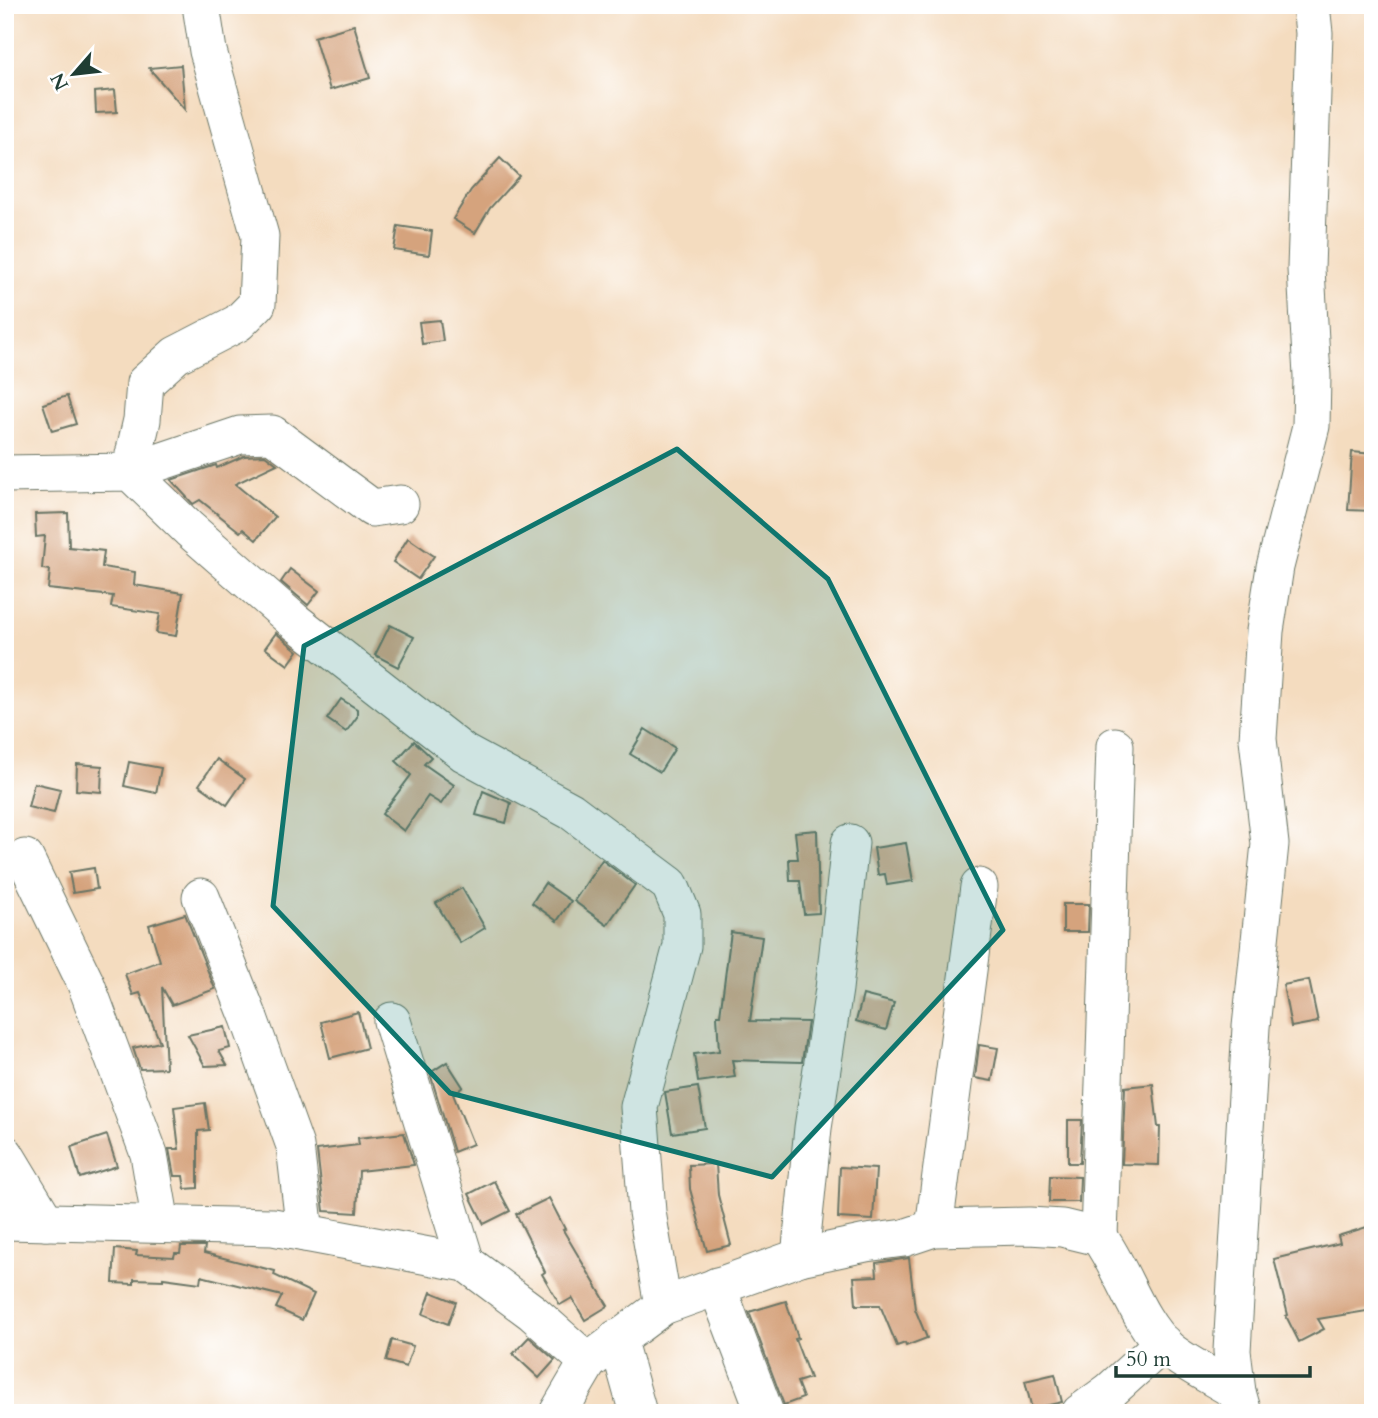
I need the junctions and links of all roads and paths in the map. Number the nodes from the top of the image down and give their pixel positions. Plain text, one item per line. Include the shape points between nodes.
1 (201, 5) edge
2 (1311, 5) edge
3 (130, 472) junction
4 (5, 474) edge
5 (400, 504) dead end
6 (1115, 746) dead end
7 (850, 843) dead end
8 (25, 858) dead end
9 (979, 887) dead end
10 (201, 897) dead end
11 (392, 1021) dead end
12 (5, 1154) edge
13 (5, 1222) edge
14 (46, 1222) junction
15 (161, 1224) junction
16 (934, 1228) junction
17 (305, 1233) junction
18 (1100, 1237) junction
19 (800, 1257) junction
20 (466, 1263) junction
21 (717, 1286) junction
22 (663, 1306) junction
23 (617, 1338) junction
24 (1163, 1343) junction
25 (588, 1362) junction
26 (1240, 1402) edge
27 (558, 1413) edge
28 (638, 1413) edge
29 (765, 1413) edge
30 (1080, 1413) edge

1 - 3 street via 208,51 260,236 257,304 238,323 176,355 145,383
2 - 26 street via 1314,33 1306,269 1311,426 1275,567 1265,631 1258,739 1270,844 1251,1027 1232,1351
3 - 4 street
3 - 5 street via 240,435 272,434 372,508
3 - 22 street via 293,620 464,753 571,811 670,885 682,914 682,946 639,1107 647,1212
6 - 18 street
7 - 19 street
8 - 15 street via 86,984 149,1154
9 - 16 street
10 - 17 street via 295,1146
11 - 20 street
12 - 14 street
13 - 14 street
14 - 15 street
15 - 17 street via 273,1227
16 - 18 street via 1029,1226
16 - 19 street
17 - 20 street
18 - 24 street via 1144,1318
19 - 21 street
20 - 25 street via 532,1312
21 - 22 street
21 - 29 street
22 - 23 street
23 - 25 street
23 - 28 street
24 - 26 street
24 - 30 street
25 - 27 street

